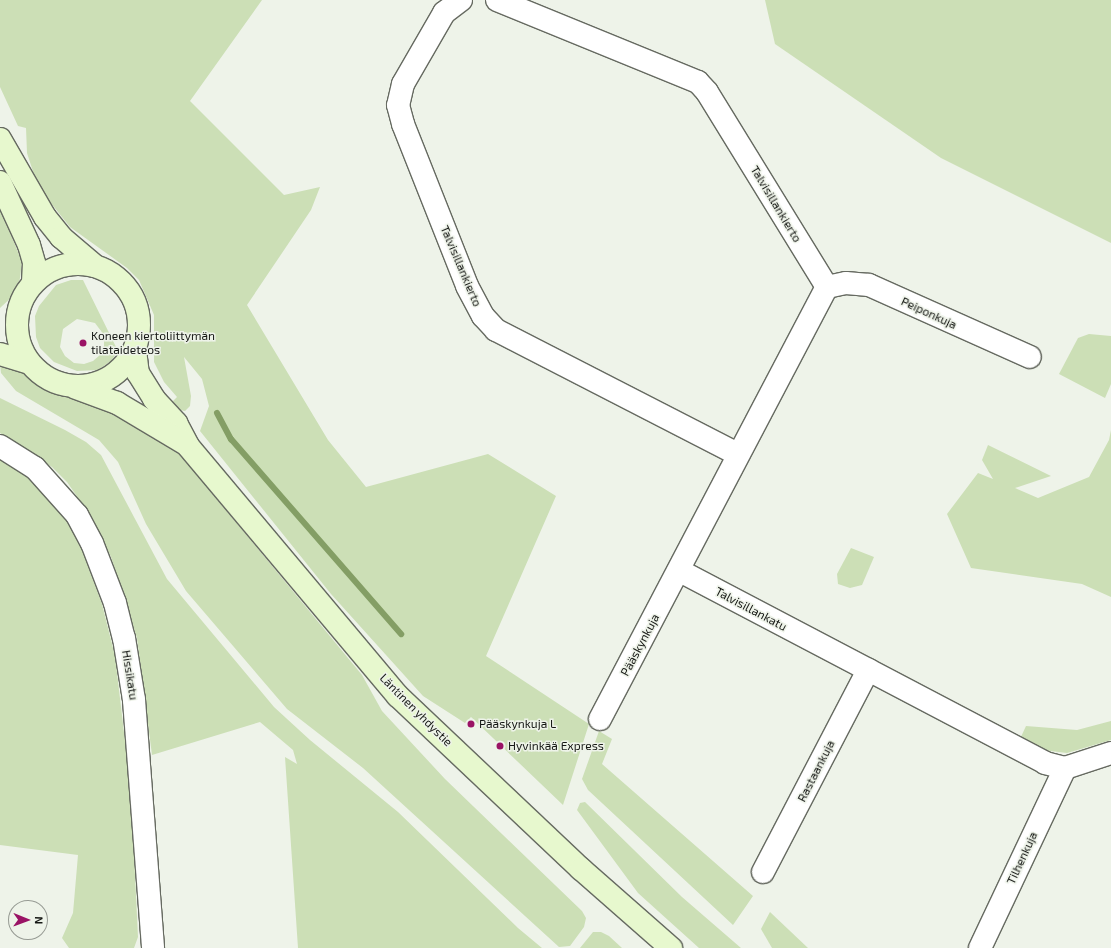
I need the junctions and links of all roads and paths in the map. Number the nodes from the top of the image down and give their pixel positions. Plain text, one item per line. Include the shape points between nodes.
1 (461, 0) edge
2 (497, 0) edge
3 (0, 139) edge
4 (0, 182) edge
5 (95, 266) junction
6 (33, 282) junction
7 (827, 287) junction
8 (19, 304) junction
9 (0, 318) edge
10 (134, 350) junction
11 (0, 354) edge
12 (1030, 357) dead end
13 (29, 363) junction
14 (73, 386) junction
15 (0, 446) edge
16 (188, 446) junction
17 (737, 454) junction
18 (680, 571) junction
19 (868, 670) junction
20 (600, 719) dead end
21 (1111, 753) edge
22 (1065, 768) junction
23 (764, 872) dead end
24 (152, 948) edge
25 (671, 948) edge
26 (980, 948) edge

1 - 17 street, Talvisillankierto via 444,13 403,84 398,105 403,124 467,286 483,316 496,330
2 - 7 street, Talvisillankierto via 698,82 707,92
3 - 5 main road via 45,217 61,238
4 - 6 main road via 29,244 34,263
5 - 6 main road via 78,264 56,268
5 - 10 main road via 119,280 135,303 138,318
6 - 8 main road
7 - 12 street, Peiponkuja via 846,283 869,286
7 - 17 street
8 - 9 main road
8 - 13 main road via 17,335
10 - 14 main road via 125,365 108,378 86,386
10 - 16 main road, Läntinen yhdystie via 138,373 154,399 176,422
11 - 13 main road
13 - 14 main road via 42,374
14 - 16 main road, Läntinen yhdystie via 117,403
15 - 24 street, Hissikatu via 35,468 77,515 92,543 115,603 124,638 136,715
16 - 25 main road, Läntinen yhdystie via 398,696 582,869
17 - 18 street
18 - 19 street, Talvisillankatu
18 - 20 street, Pääskynkuja
19 - 22 street, Talvisillankatu via 1045,763
19 - 23 street, Rastaankuja
21 - 22 street
22 - 26 street, Tilhenkuja

